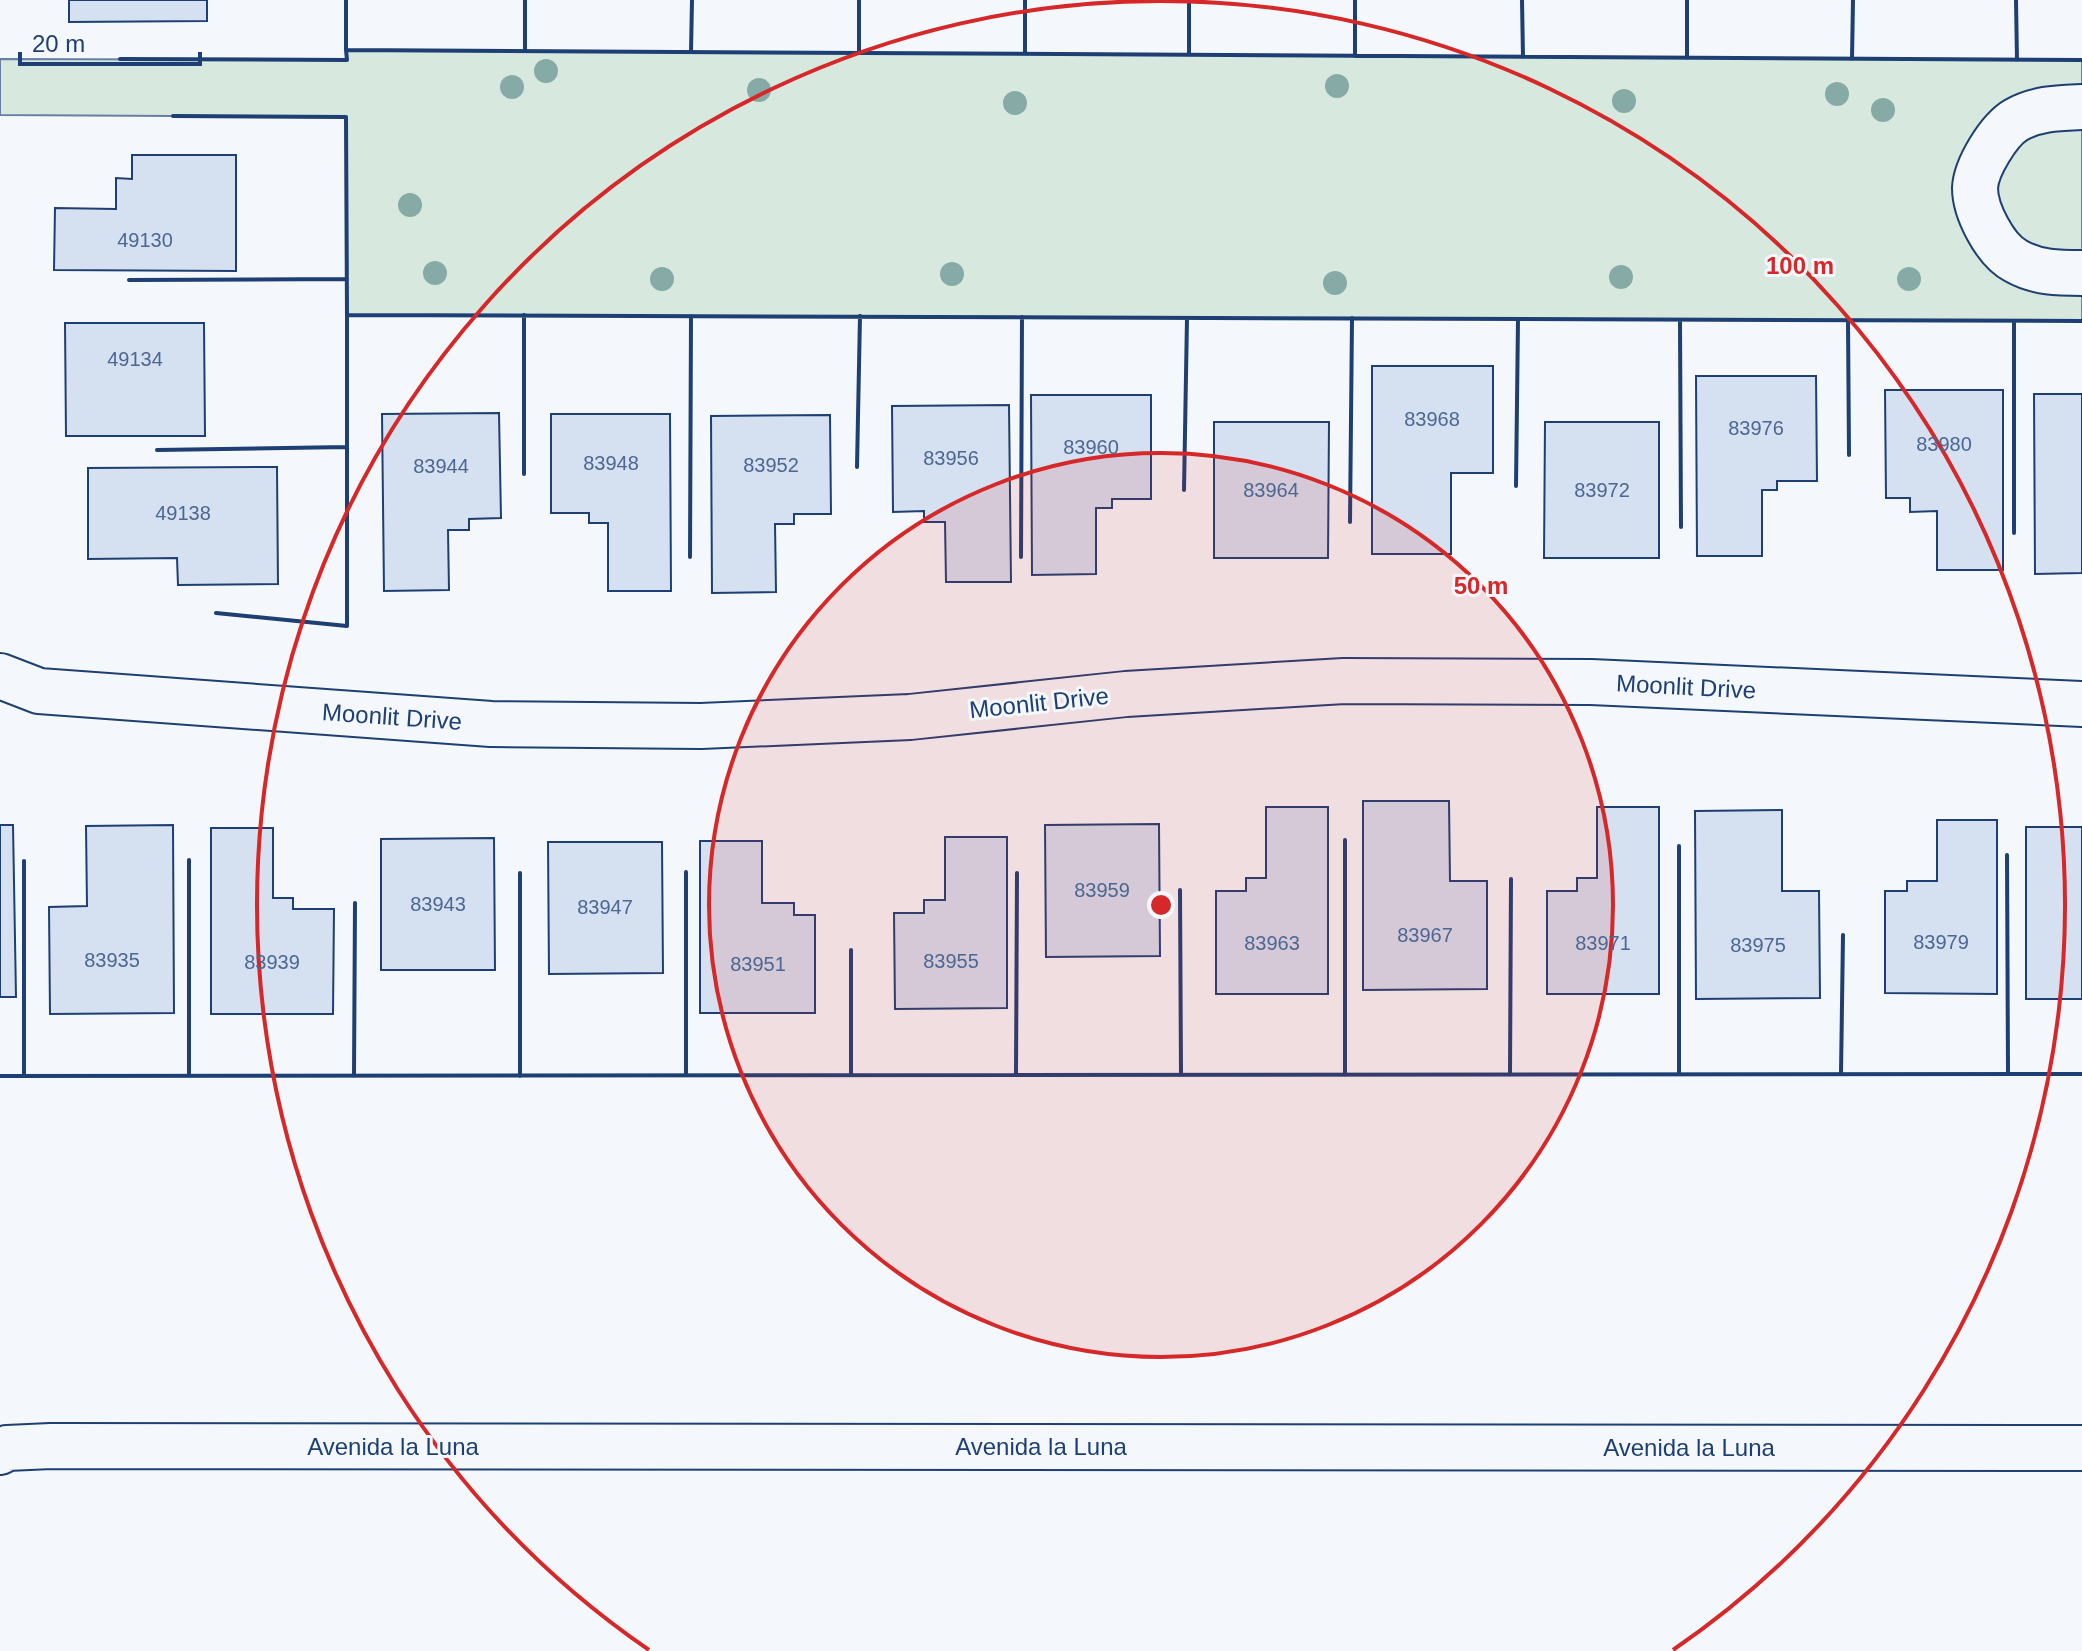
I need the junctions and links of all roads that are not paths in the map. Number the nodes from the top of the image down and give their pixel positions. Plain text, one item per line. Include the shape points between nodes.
1 (2082, 107) edge
2 (2082, 273) edge
3 (0, 676) edge
4 (2082, 704) edge
5 (2082, 1448) edge
6 (0, 1452) edge

1 - 2 street via 2047,108 2014,121 1988,150 1975,187 1985,228 2014,260 2048,273
3 - 4 street, Moonlit Drive via 39,691 491,724 701,726 910,717 1126,694 1344,681 1591,682
5 - 6 street, Avenida la Luna via 51,1446

